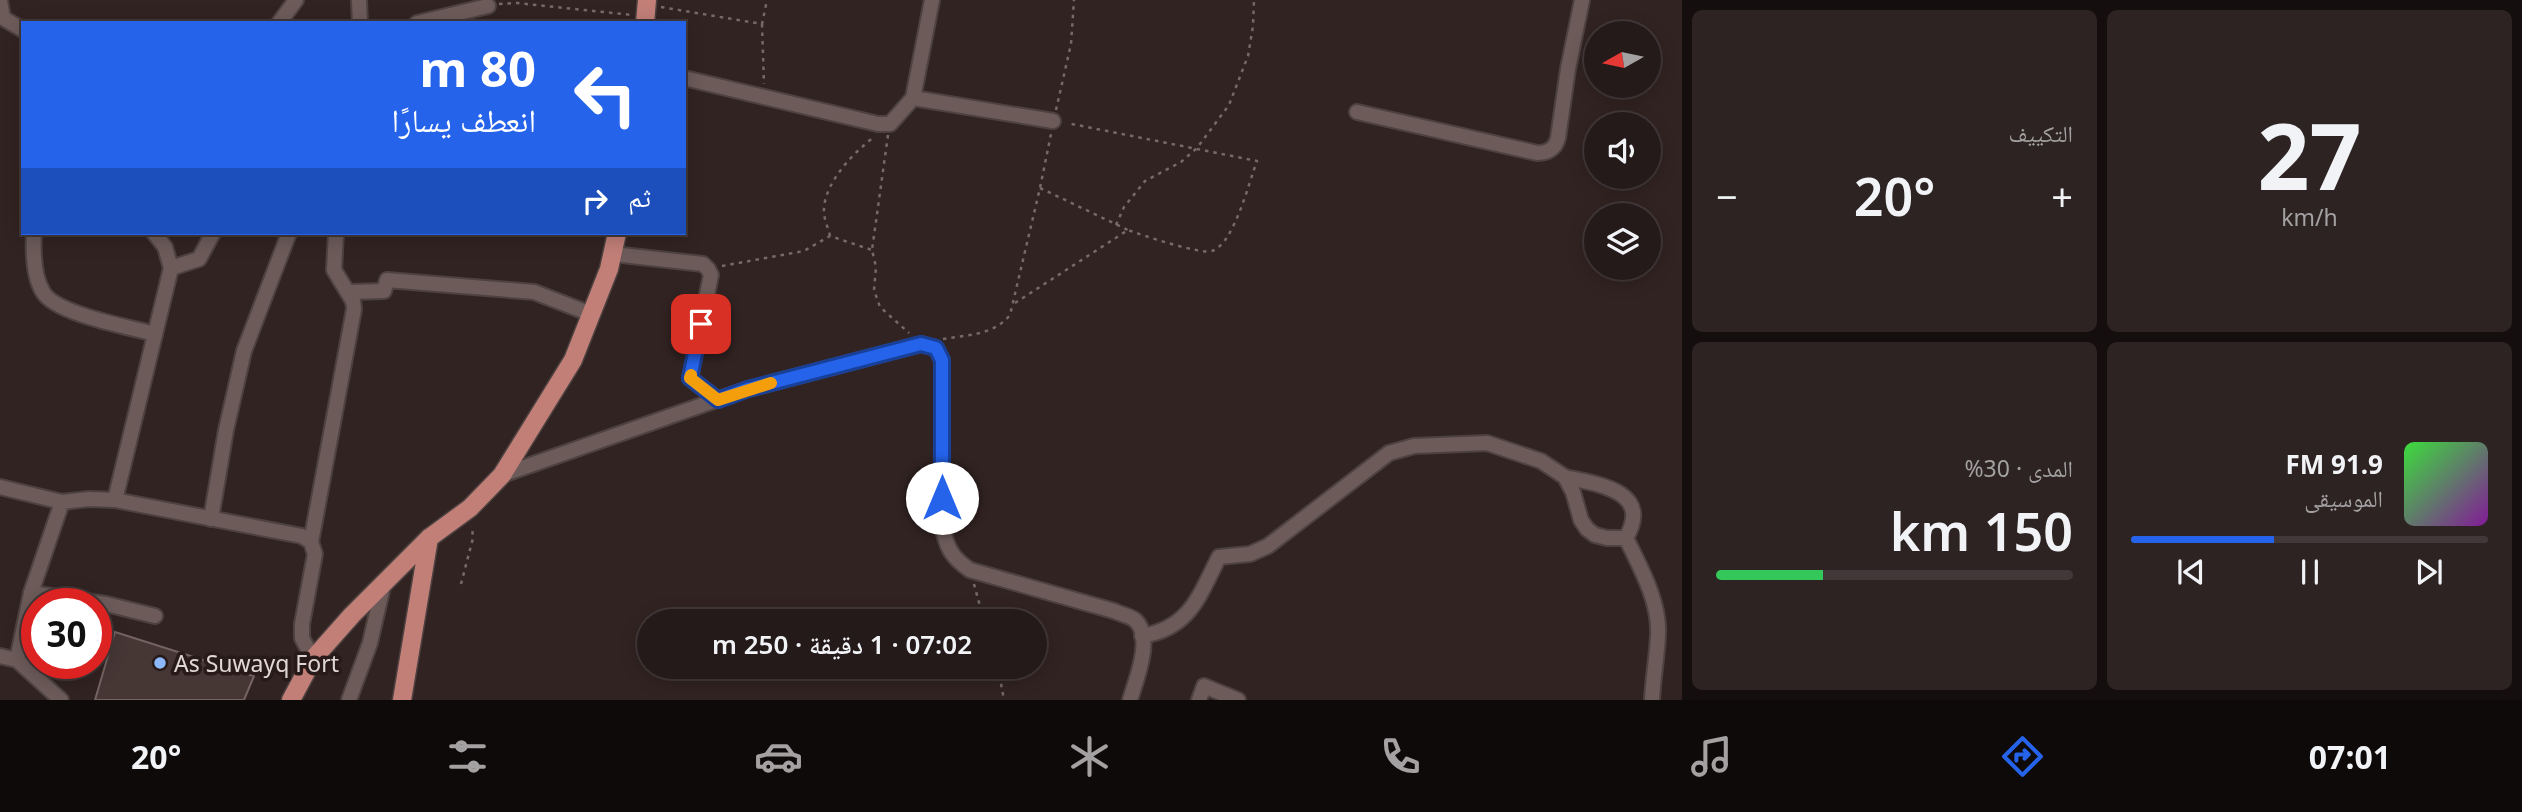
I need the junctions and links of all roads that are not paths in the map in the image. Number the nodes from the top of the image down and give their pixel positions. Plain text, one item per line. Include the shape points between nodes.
1 (296, 0) edge
2 (359, 0) edge
3 (932, 0) edge
4 (1582, 0) edge
5 (0, 1) edge
6 (488, 6) road end
7 (280, 21) edge
8 (360, 21) edge
9 (425, 21) edge
10 (1, 22) edge
11 (21, 29) edge
12 (686, 78) edge
13 (913, 98) junction
14 (1357, 112) dead end
15 (1053, 121) road end
16 (34, 235) edge
17 (156, 235) edge
18 (212, 235) edge
19 (288, 235) edge
20 (336, 235) edge
21 (617, 235) edge
22 (612, 254) junction
23 (171, 268) junction
24 (348, 292) junction
25 (591, 314) junction
26 (155, 334) junction
27 (718, 400) junction
28 (502, 475) junction
29 (1564, 477) junction
30 (0, 487) edge
31 (115, 500) junction
32 (62, 502) junction
33 (211, 519) junction
34 (429, 538) junction
35 (1626, 538) junction
36 (311, 542) junction
37 (384, 582) junction
38 (33, 588) edge
39 (112, 605) edge
40 (155, 616) dead end
41 (1142, 636) junction
42 (21, 641) edge
43 (0, 656) edge
44 (313, 659) junction
45 (17, 660) junction
46 (61, 700) edge
47 (291, 700) edge
48 (349, 700) edge
49 (402, 700) edge
50 (1130, 700) edge
51 (1199, 700) edge
52 (1238, 700) edge
53 (1652, 700) edge

1 - 7 street
2 - 8 street
3 - 13 street
4 - 14 street via 1558,138 1546,152
5 - 10 street
6 - 9 street
10 - 11 street
12 - 13 street via 878,124 890,124
13 - 15 street
16 - 26 street via 37,281 44,296 63,309
17 - 23 street
18 - 23 street via 200,259
19 - 33 street via 244,351
20 - 24 street via 334,270
21 - 22 main road
22 - 25 main road
22 - 27 street via 703,264 708,269 711,275 690,378
23 - 26 street
24 - 25 street via 384,291 387,279 507,289 534,292
24 - 36 street via 354,309
25 - 28 main road via 573,360
26 - 31 street
27 - 28 street
27 - 41 street via 921,344 936,348 942,360 942,526 954,559 970,570 1114,611 1135,620
28 - 34 main road via 470,508
29 - 35 street via 1587,529 1607,538
29 - 35 street via 1611,489 1629,500 1633,523
29 - 41 street via 1541,461 1487,443 1414,446 1389,453 1268,546 1250,554 1219,557 1194,606 1174,626
30 - 32 street
31 - 32 street
31 - 33 street
32 - 38 street
33 - 36 street via 302,536
34 - 37 main road
34 - 49 main road
35 - 53 street via 1657,617
36 - 44 street via 315,554 302,638
37 - 44 main road
37 - 48 street via 370,643
39 - 40 street
41 - 50 street via 1142,662
42 - 45 street
43 - 45 street
44 - 47 main road
45 - 46 street
51 - 52 street via 1204,686

